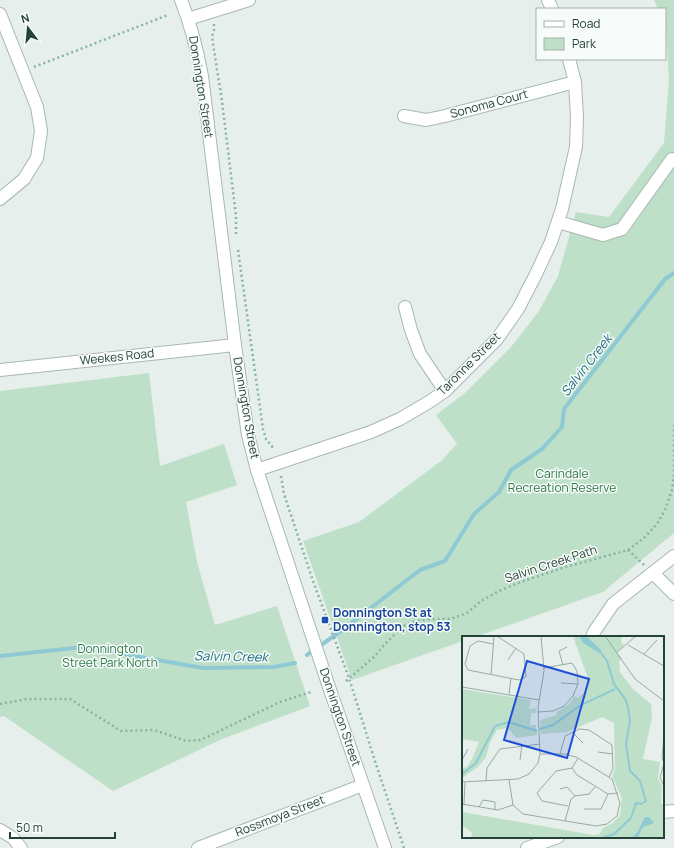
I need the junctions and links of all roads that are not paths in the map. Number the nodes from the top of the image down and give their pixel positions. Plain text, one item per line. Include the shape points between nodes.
1 (181, 0) edge
2 (249, 0) edge
3 (0, 14) edge
4 (188, 19) junction
5 (569, 60) edge
6 (575, 82) junction
7 (404, 116) dead end
8 (672, 159) dead end
9 (0, 199) edge
10 (558, 222) junction
11 (405, 307) dead end
12 (235, 344) junction
13 (0, 370) edge
14 (445, 391) junction
15 (257, 470) junction
16 (674, 556) edge
17 (653, 573) junction
18 (674, 594) edge
19 (592, 636) edge
20 (363, 785) junction
21 (674, 811) edge
22 (664, 812) edge
23 (0, 830) edge
24 (555, 838) edge
25 (22, 848) edge
26 (198, 848) edge
27 (385, 848) edge
28 (526, 848) edge

1 - 4 street, Donnington Street
2 - 4 street
3 - 9 street via 37,107 41,131 37,158 24,178
4 - 12 street, Donnington Street via 202,76
5 - 6 street, Taronne Street
6 - 7 street, Sonoma Court via 426,120
6 - 10 street, Taronne Street via 576,147
8 - 10 street via 622,229 603,235
10 - 14 street, Taronne Street via 518,309 497,339
11 - 14 street via 420,354
12 - 13 street, Weekes Road
12 - 15 street, Donnington Street via 248,435
14 - 15 street, Taronne Street via 400,419 371,432
15 - 20 street, Donnington Street
16 - 17 street
17 - 18 street
17 - 19 street via 613,604
20 - 26 street, Rossmoya Street
20 - 27 street, Donnington Street
21 - 22 street
23 - 25 street via 13,838
24 - 28 street

